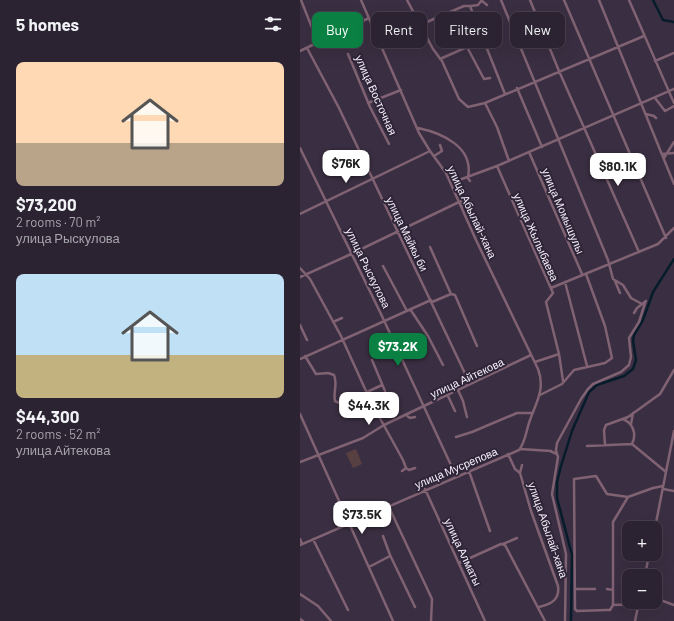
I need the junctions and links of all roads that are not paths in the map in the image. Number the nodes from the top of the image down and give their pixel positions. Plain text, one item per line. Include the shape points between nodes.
1 (301, 0) edge
2 (361, 0) edge
3 (407, 0) edge
4 (482, 0) edge
5 (501, 0) edge
6 (530, 0) edge
7 (564, 0) edge
8 (599, 0) edge
9 (629, 0) edge
10 (487, 5) dead end
11 (472, 6) junction
12 (413, 12) edge
13 (369, 18) junction
14 (363, 21) edge
15 (427, 22) edge
16 (312, 28) edge
17 (644, 36) junction
18 (427, 37) edge
19 (312, 46) edge
20 (618, 47) junction
21 (307, 48) junction
22 (465, 48) edge
23 (468, 48) edge
24 (300, 51) edge
25 (674, 52) edge
26 (348, 54) dead end
27 (440, 59) junction
28 (589, 59) junction
29 (655, 61) junction
30 (559, 71) junction
31 (490, 78) dead end
32 (534, 81) junction
33 (517, 88) junction
34 (674, 89) edge
35 (401, 90) junction
36 (669, 92) junction
37 (505, 94) junction
38 (654, 98) junction
39 (368, 103) junction
40 (484, 103) junction
41 (641, 103) junction
42 (674, 105) edge
43 (646, 114) junction
44 (614, 115) junction
45 (656, 118) dead end
46 (417, 128) junction
47 (585, 128) junction
48 (557, 140) junction
49 (674, 142) edge
50 (389, 144) dead end
51 (440, 145) dead end
52 (542, 147) junction
53 (300, 148) edge
54 (430, 151) junction
55 (529, 152) junction
56 (674, 153) edge
57 (662, 154) junction
58 (667, 154) junction
59 (434, 156) junction
60 (664, 158) junction
61 (509, 161) junction
62 (497, 166) junction
63 (444, 170) junction
64 (468, 177) junction
65 (372, 180) junction
66 (458, 180) junction
67 (470, 181) dead end
68 (674, 184) edge
69 (326, 202) junction
70 (459, 202) junction
71 (462, 208) junction
72 (300, 214) edge
73 (674, 228) edge
74 (397, 232) junction
75 (666, 238) junction
76 (430, 247) dead end
77 (639, 252) junction
78 (352, 254) junction
79 (610, 265) junction
80 (383, 266) dead end
81 (300, 268) edge
82 (586, 274) junction
83 (304, 275) junction
84 (580, 276) junction
85 (300, 277) edge
86 (614, 280) junction
87 (565, 282) junction
88 (551, 288) junction
89 (620, 293) dead end
90 (451, 294) junction
91 (432, 301) junction
92 (644, 303) junction
93 (409, 310) junction
94 (634, 313) dead end
95 (342, 318) dead end
96 (384, 321) junction
97 (333, 322) junction
98 (300, 325) edge
99 (343, 339) junction
100 (307, 340) dead end
101 (477, 346) dead end
102 (559, 354) junction
103 (532, 355) junction
104 (306, 356) junction
105 (300, 358) edge
106 (372, 360) dead end
107 (535, 362) junction
108 (442, 365) dead end
109 (587, 366) junction
110 (674, 370) edge
111 (564, 381) junction
112 (470, 384) junction
113 (382, 385) junction
114 (458, 390) junction
115 (385, 391) dead end
116 (367, 392) junction
117 (540, 395) junction
118 (448, 396) junction
119 (342, 404) dead end
120 (424, 407) junction
121 (455, 411) dead end
122 (533, 413) junction
123 (633, 413) junction
124 (300, 414) edge
125 (406, 415) junction
126 (415, 417) dead end
127 (467, 417) dead end
128 (623, 419) junction
129 (631, 424) junction
130 (384, 425) junction
131 (674, 431) edge
132 (456, 437) dead end
133 (673, 438) edge
134 (632, 444) junction
135 (605, 445) junction
136 (587, 446) dead end
137 (520, 449) junction
138 (556, 450) junction
139 (550, 451) junction
140 (508, 454) junction
141 (557, 454) junction
142 (317, 455) junction
143 (300, 462) edge
144 (522, 465) dead end
145 (406, 468) junction
146 (415, 468) dead end
147 (402, 471) dead end
148 (469, 471) junction
149 (666, 472) junction
150 (520, 473) junction
151 (456, 476) junction
152 (663, 488) junction
153 (425, 489) junction
154 (674, 491) edge
155 (628, 498) junction
156 (388, 505) junction
157 (656, 521) edge
158 (349, 523) junction
159 (490, 531) dead end
160 (383, 536) dead end
161 (517, 538) dead end
162 (300, 539) edge
163 (313, 539) junction
164 (301, 544) edge
165 (503, 544) junction
166 (390, 556) junction
167 (459, 563) junction
168 (369, 567) junction
169 (576, 589) junction
170 (595, 589) dead end
171 (607, 589) dead end
172 (613, 590) junction
173 (300, 594) edge
174 (662, 601) edge
175 (622, 604) edge
176 (613, 605) junction
177 (674, 605) edge
178 (415, 607) dead end
179 (539, 607) junction
180 (638, 609) edge
181 (348, 610) dead end
182 (300, 620) edge
183 (304, 621) edge
184 (331, 621) edge
185 (393, 621) edge
186 (431, 621) edge
187 (485, 621) edge
188 (544, 621) edge
189 (565, 621) edge
190 (635, 621) edge

1 - 16 street
2 - 13 street, улица Абылай-хана
3 - 12 street
4 - 10 street
4 - 11 street
5 - 32 street
6 - 30 street
7 - 28 street
8 - 20 street
9 - 17 street
11 - 15 street via 464,6
11 - 37 street
13 - 14 street
13 - 35 street, улица Абылай-хана
17 - 20 street
17 - 29 street
18 - 27 street
19 - 21 street
20 - 28 street
20 - 41 street
21 - 24 street
21 - 65 street, улица Майкы би via 339,108
22 - 27 street
23 - 31 street via 484,79
25 - 29 street
26 - 39 street, улица Восточная
27 - 40 street via 462,104 470,108
28 - 30 street
28 - 44 street
29 - 36 street
30 - 32 street
30 - 47 street
32 - 33 street
32 - 48 street
33 - 37 street
33 - 52 street
34 - 36 street
35 - 39 street
35 - 46 street, улица Абылай-хана
36 - 38 street
36 - 42 street
37 - 40 street
38 - 41 street
38 - 42 street via 665,111
39 - 50 street, улица Восточная
40 - 61 street via 497,127
41 - 43 street
41 - 44 street
43 - 45 street
43 - 57 street
44 - 47 street
44 - 75 street
46 - 54 street, улица Абылай-хана
46 - 64 street via 450,139 462,151 468,163
47 - 48 street
47 - 77 street
48 - 52 street
48 - 79 street
49 - 58 street
51 - 59 street via 442,151
52 - 55 street
53 - 69 street, улица Рыскулова
54 - 59 street, улица Абылай-хана
54 - 65 street
55 - 61 street
55 - 84 street, улица Момышулы via 582,274
56 - 58 street
57 - 58 street
57 - 60 street
58 - 60 street
59 - 63 street, улица Абылай-хана
60 - 68 street
61 - 62 street
62 - 64 street
62 - 88 street, улица Жылыбаева
63 - 66 street
63 - 70 street, улица Абылай-хана
64 - 66 street
64 - 67 street
65 - 69 street
65 - 74 street, улица Майкы би
66 - 71 street
69 - 72 street
69 - 78 street, улица Рыскулова
70 - 71 street, улица Абылай-хана
70 - 74 street
71 - 103 street, улица Абылай-хана
73 - 75 street
74 - 78 street
74 - 91 street, улица Майкы би
75 - 77 street
76 - 90 street
77 - 79 street
78 - 83 street
78 - 96 street, улица Рыскулова
79 - 82 street
79 - 86 street
80 - 93 street
81 - 83 street
82 - 84 street
82 - 109 street via 602,314 612,351 612,358 609,361
83 - 85 street
83 - 97 street via 310,279
84 - 87 street
86 - 89 street
86 - 92 street via 623,285 631,298
87 - 88 street
87 - 109 street
88 - 102 street, улица Жылыбаева via 553,295 546,302
90 - 91 street
90 - 101 street via 456,296
91 - 93 street
91 - 112 street, улица Майкы би
92 - 94 street
92 - 138 street via 629,338 629,365 588,389 580,399
93 - 96 street
93 - 108 street via 428,336
95 - 97 street
96 - 99 street
96 - 120 street, улица Рыскулова
97 - 99 street
98 - 100 street
99 - 104 street
99 - 116 street
102 - 107 street
102 - 111 street, улица Жылыбаева
103 - 107 street, улица Абылай-хана
103 - 112 street, улица Айтекова
104 - 105 street
104 - 119 street via 316,374 334,375 335,401
106 - 113 street
107 - 117 street, улица Абылай-хана via 540,375
109 - 111 street via 574,370
110 - 123 street via 660,394
111 - 117 street
112 - 114 street, улица Айтекова
113 - 115 street
113 - 116 street
114 - 118 street, улица Айтекова
114 - 127 street via 464,401
116 - 130 street
117 - 122 street, улица Абылай-хана
118 - 120 street, улица Айтекова
118 - 121 street
120 - 125 street, улица Айтекова
120 - 151 street, улица Рыскулова
122 - 132 street via 517,413
122 - 137 street, улица Абылай-хана
123 - 128 street
123 - 129 street
124 - 142 street
125 - 126 street via 408,418
125 - 130 street, улица Айтекова
128 - 129 street
128 - 135 street via 610,422 604,428
129 - 134 street via 634,434
130 - 142 street, улица Айтекова via 363,438
130 - 145 street
131 - 133 street
133 - 149 street
134 - 135 street
134 - 149 street
135 - 136 street
137 - 139 street
137 - 140 street
138 - 139 street
138 - 141 street
139 - 141 street
140 - 148 street, улица Мусрепова
140 - 150 street, улица Абылай-хана via 515,469
141 - 189 street via 552,494 566,554
142 - 143 street, улица Айтекова
142 - 158 street
144 - 150 street
145 - 146 street
145 - 147 street
148 - 151 street, улица Мусрепова
148 - 159 street
149 - 152 street
150 - 179 street, улица Абылай-хана via 559,590 558,598
151 - 153 street, улица Мусрепова
152 - 154 street
152 - 155 street via 653,488
152 - 157 street
153 - 156 street, улица Мусрепова
153 - 167 street, улица Алматы
155 - 169 street via 607,494 596,476 574,479
155 - 172 street via 612,524
156 - 158 street, улица Мусрепова
156 - 186 street via 432,599
158 - 163 street, улица Мусрепова
158 - 168 street
160 - 166 street
161 - 165 street
162 - 164 street
163 - 164 street, улица Мусрепова
163 - 181 street
165 - 167 street
165 - 179 street
166 - 168 street
166 - 178 street
167 - 187 street, улица Алматы
168 - 185 street
169 - 170 street
169 - 176 street via 577,610 606,610
171 - 172 street
172 - 176 street
173 - 184 street via 318,606
174 - 177 street
175 - 176 street
179 - 188 street
180 - 190 street
182 - 183 street

